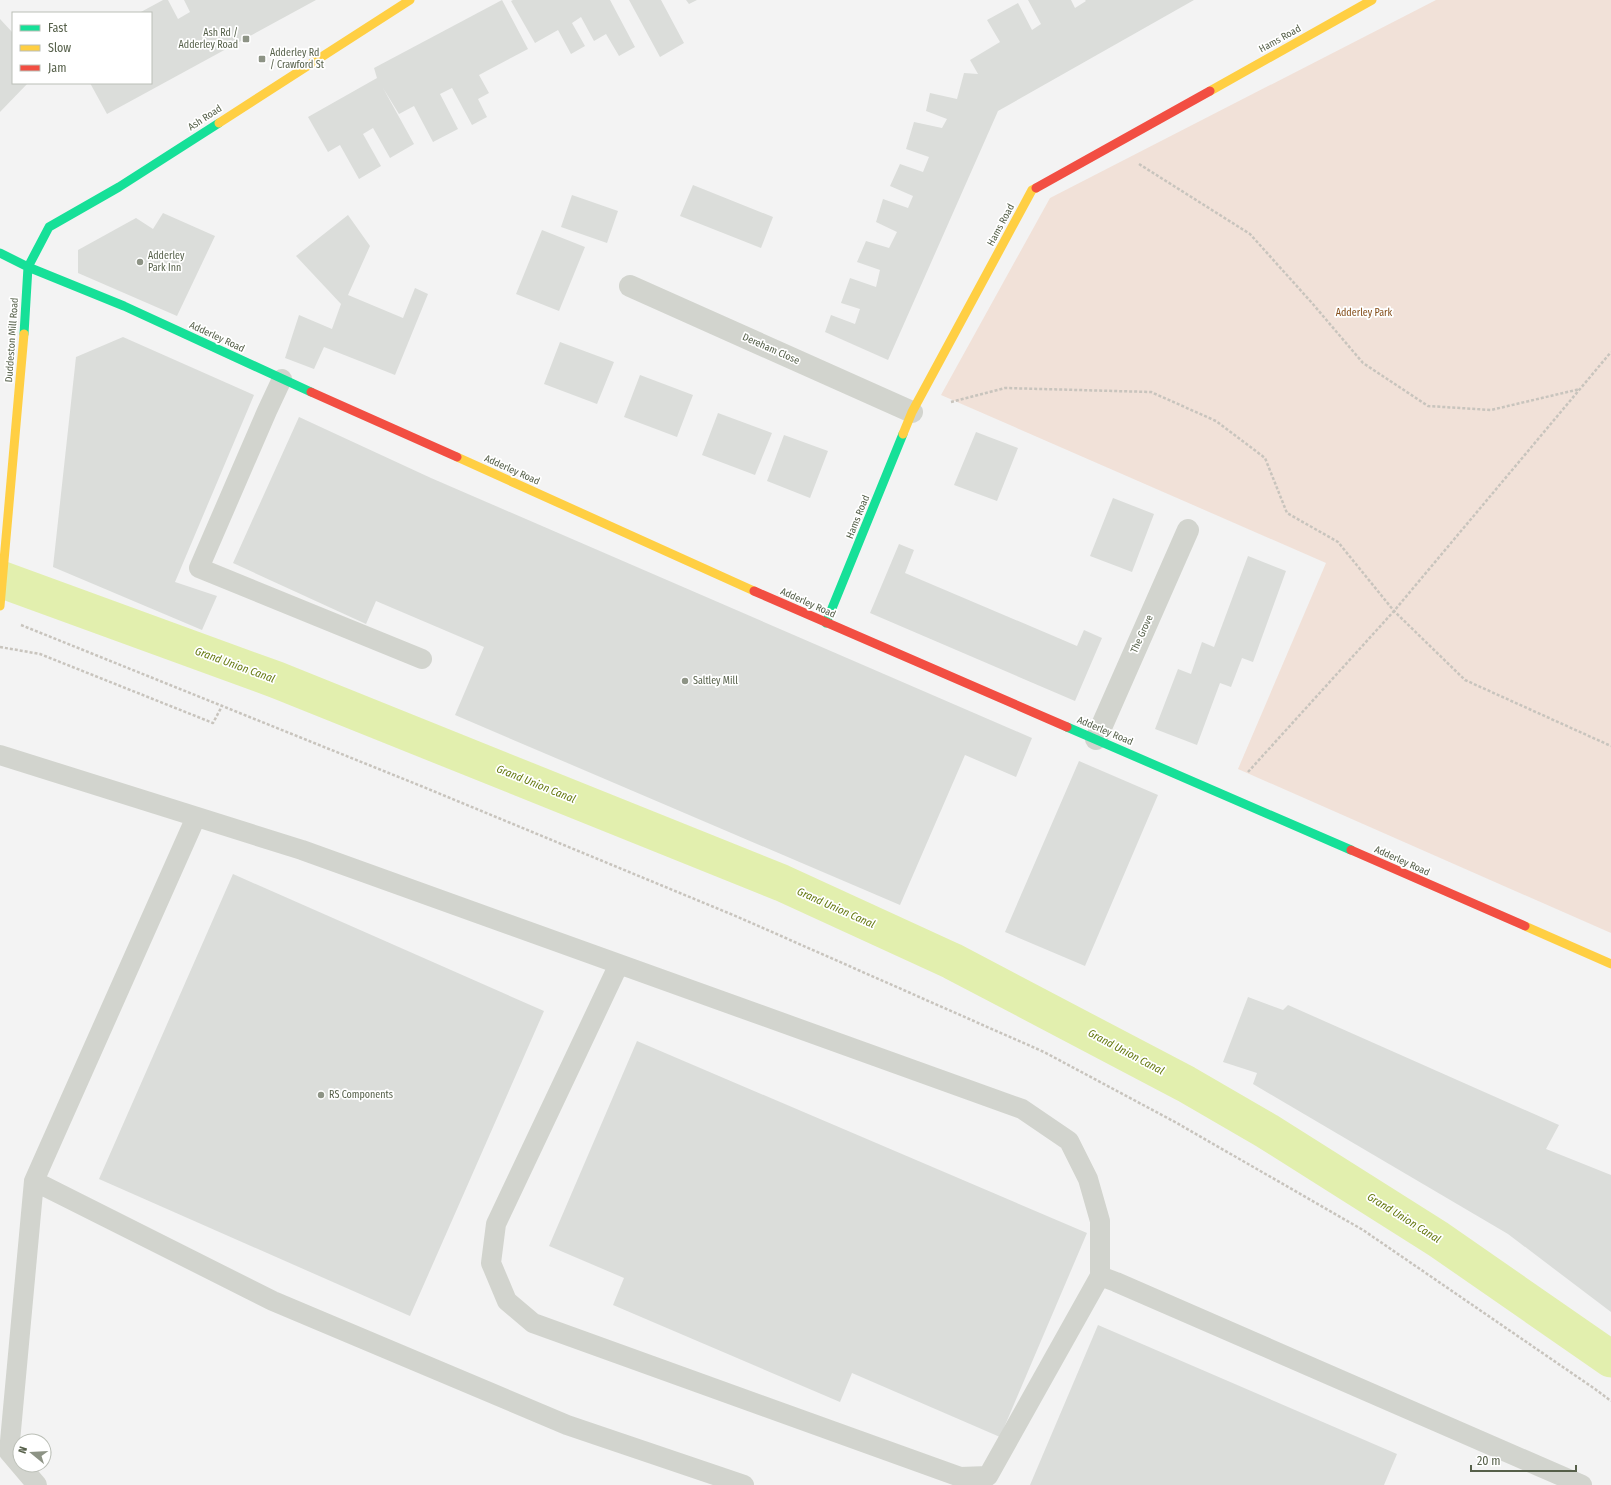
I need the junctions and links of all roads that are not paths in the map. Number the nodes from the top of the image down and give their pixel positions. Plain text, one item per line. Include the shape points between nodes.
1 (410, 0) edge
2 (1372, 0) edge
3 (0, 253) edge
4 (28, 267) junction
5 (630, 286) dead end
6 (282, 379) junction
7 (912, 412) junction
8 (6, 479) edge
9 (1188, 530) dead end
10 (0, 606) edge
11 (826, 623) junction
12 (422, 659) dead end
13 (1096, 739) junction
14 (0, 755) edge
15 (196, 817) junction
16 (619, 964) junction
17 (1611, 964) edge
18 (34, 1181) junction
19 (1100, 1276) junction
20 (37, 1485) edge
21 (744, 1485) edge
22 (1582, 1485) edge

1 - 4 street, Ash Road via 119,187 49,227
2 - 7 street, Hams Road via 1032,190
3 - 4 street, Adderley Road
4 - 6 street, Adderley Road via 124,306
4 - 8 street, Duddeston Mill Road via 23,362
5 - 7 street, Dereham Close
6 - 11 street, Adderley Road
6 - 12 lane via 199,568
7 - 11 street, Hams Road
8 - 10 street, Duddeston Mill Road via 6,549
9 - 13 street, The Grove
11 - 13 street, Adderley Road
13 - 17 street, Adderley Road
14 - 15 lane
15 - 16 lane via 302,850
15 - 18 lane
16 - 19 lane via 1022,1109 1069,1141 1088,1179 1100,1221
16 - 19 lane via 496,1224 491,1263 506,1301 533,1323 960,1477 988,1476
18 - 20 lane via 9,1452
18 - 21 lane via 274,1301 567,1424
19 - 22 lane

